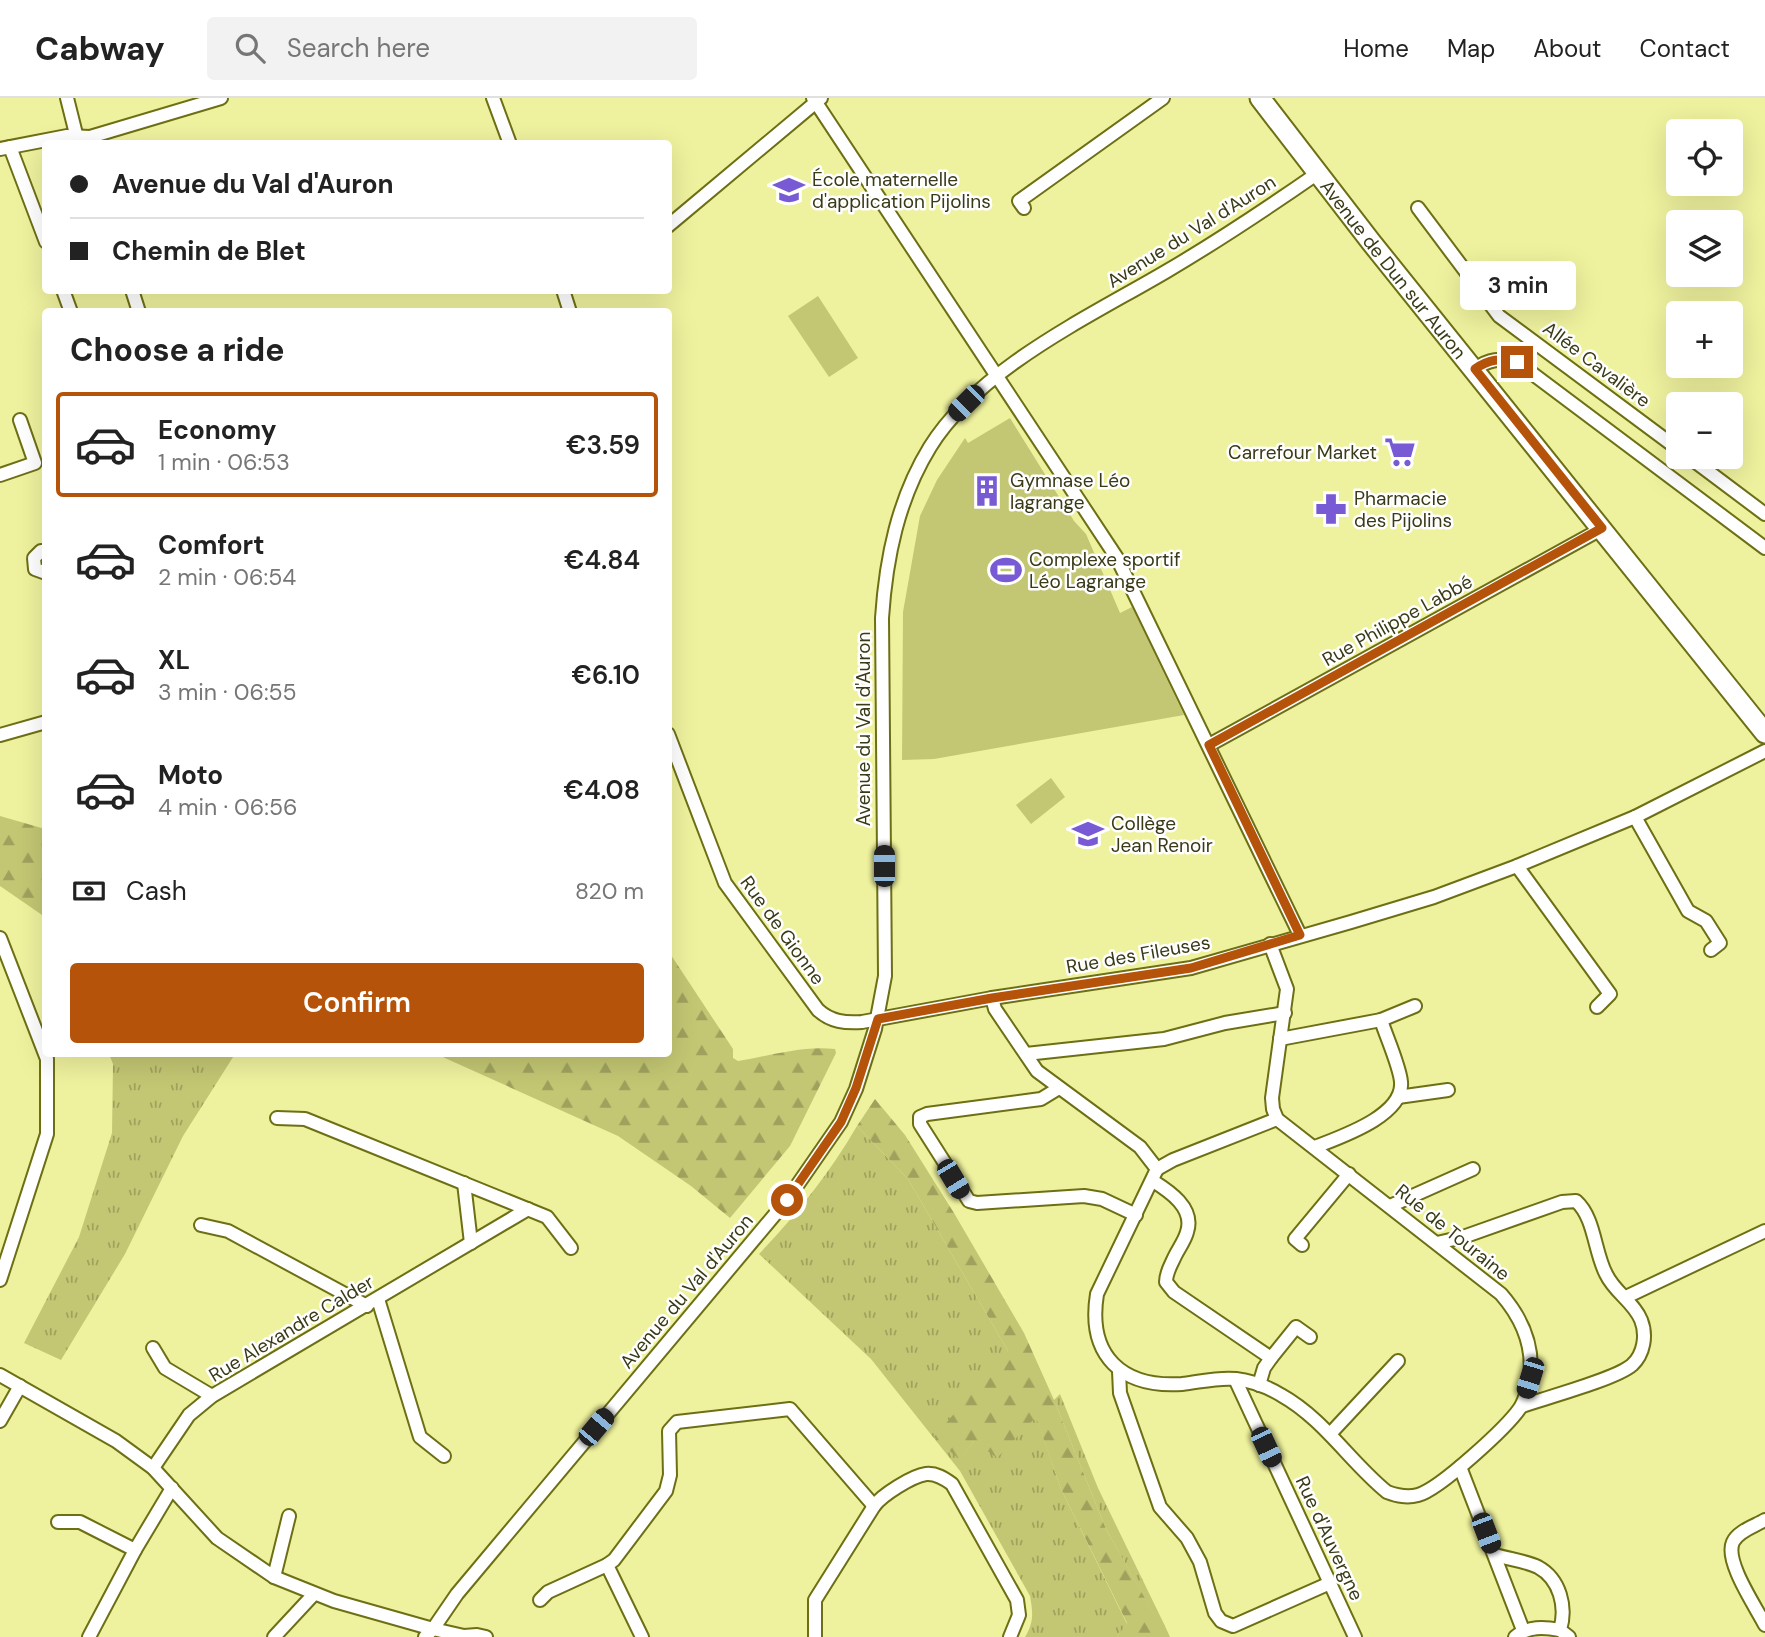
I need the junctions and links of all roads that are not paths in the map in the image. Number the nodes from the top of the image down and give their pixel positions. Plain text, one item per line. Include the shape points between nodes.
1 (68, 98) edge
2 (221, 98) edge
3 (493, 98) edge
4 (1163, 98) edge
5 (1260, 98) edge
6 (817, 99) edge
7 (46, 140) edge
8 (77, 140) edge
9 (509, 140) edge
10 (42, 141) edge
11 (5, 148) edge
12 (1318, 173) junction
13 (1024, 208) dead end
14 (1418, 208) dead end
15 (672, 223) edge
16 (42, 233) edge
17 (1475, 369) junction
18 (999, 376) junction
19 (20, 420) dead end
20 (1666, 440) edge
21 (1705, 469) edge
22 (0, 475) edge
23 (1765, 513) edge
24 (1602, 528) junction
25 (1765, 548) edge
26 (42, 551) edge
27 (42, 571) edge
28 (42, 723) edge
29 (1765, 733) edge
30 (0, 735) edge
31 (672, 745) edge
32 (1209, 745) junction
33 (1765, 751) edge
34 (1634, 817) junction
35 (1517, 866) junction
36 (1300, 935) junction
37 (0, 938) edge
38 (1270, 944) junction
39 (1711, 950) dead end
40 (6, 970) edge
41 (992, 998) junction
42 (1415, 1006) dead end
43 (1597, 1007) dead end
44 (1285, 1013) junction
45 (878, 1019) junction
46 (1381, 1020) junction
47 (1280, 1039) junction
48 (42, 1048) edge
49 (1026, 1054) junction
50 (46, 1057) edge
51 (1059, 1088) junction
52 (1448, 1090) dead end
53 (1398, 1097) junction
54 (277, 1118) dead end
55 (1277, 1119) junction
56 (1315, 1147) junction
57 (1473, 1169) dead end
58 (1349, 1174) junction
59 (1155, 1175) junction
60 (464, 1182) junction
61 (1390, 1206) junction
62 (528, 1209) junction
63 (1136, 1215) junction
64 (201, 1225) dead end
65 (1765, 1231) edge
66 (471, 1243) junction
67 (1437, 1243) junction
68 (1302, 1245) dead end
69 (571, 1248) dead end
70 (0, 1280) edge
71 (1626, 1297) junction
72 (373, 1302) junction
73 (1310, 1336) dead end
74 (153, 1348) dead end
75 (1271, 1358) junction
76 (1398, 1361) dead end
77 (1119, 1371) junction
78 (0, 1375) edge
79 (1235, 1379) junction
80 (1259, 1385) junction
81 (20, 1386) junction
82 (212, 1396) junction
83 (1521, 1406) junction
84 (0, 1421) edge
85 (1330, 1434) junction
86 (444, 1456) dead end
87 (1460, 1466) junction
88 (153, 1468) junction
89 (172, 1488) junction
90 (874, 1506) junction
91 (289, 1517) dead end
92 (1765, 1520) edge
93 (58, 1522) dead end
94 (135, 1550) junction
95 (1495, 1555) junction
96 (607, 1565) junction
97 (274, 1577) junction
98 (1330, 1583) junction
99 (314, 1594) junction
100 (540, 1600) dead end
101 (1765, 1625) edge
102 (429, 1633) edge
103 (1519, 1633) edge
104 (1565, 1633) edge
105 (89, 1637) edge
106 (274, 1637) edge
107 (486, 1637) edge
108 (642, 1637) edge
109 (814, 1637) edge
110 (1010, 1637) edge
111 (1355, 1637) edge

1 - 8 street
2 - 8 street
3 - 9 street
4 - 13 street via 1019,201
5 - 12 main road, Avenue de Dun sur Auron
6 - 15 street
6 - 18 street
7 - 8 street via 66,136
10 - 11 street
11 - 16 street
12 - 17 main road, Avenue de Dun sur Auron
12 - 18 street, Avenue du Val d'Auron via 1171,269 1033,349
14 - 20 street, Allée Cavalière via 1499,316
17 - 24 main road, Avenue de Dun sur Auron
17 - 25 street via 1488,360 1517,362
18 - 32 street via 1117,558
18 - 45 street, Avenue du Val d'Auron via 953,416 931,445 900,511 886,569 882,618 885,976
19 - 22 street via 35,463
21 - 23 street
24 - 29 main road, Avenue de Dun sur Auron
24 - 32 street, Rue Philippe Labbé
26 - 27 street via 34,558 36,569
28 - 30 street
31 - 45 street, Rue de Gionne via 733,896 799,986 823,1015 836,1021
32 - 36 street
33 - 34 street, Rue des Fileuses
34 - 35 street, Rue des Fileuses
34 - 39 street via 1688,912 1706,921 1720,943
35 - 36 street, Rue des Fileuses via 1434,897
35 - 43 street via 1610,994
36 - 38 street, Rue des Fileuses
37 - 40 street
38 - 41 street, Rue des Fileuses via 1191,968
38 - 44 street via 1287,989
40 - 48 street
41 - 45 street, Rue des Fileuses
41 - 49 street
42 - 46 street
44 - 47 street
44 - 49 street via 1164,1039
45 - 102 street, Avenue du Val d'Auron via 841,1122 787,1200
46 - 47 street
46 - 53 street via 1402,1083
47 - 55 street via 1272,1098
49 - 51 street via 1037,1071
50 - 70 street via 47,1134
51 - 59 street via 1140,1147
51 - 63 street via 1041,1099 927,1114 920,1117 920,1124 969,1201 1084,1196
52 - 53 street
53 - 56 street via 1360,1129
54 - 60 street via 305,1119
55 - 56 street, Rue de Touraine
55 - 59 street via 1173,1160
56 - 58 street, Rue de Touraine
57 - 61 street
58 - 61 street, Rue de Touraine
58 - 68 street via 1295,1240
59 - 63 street
59 - 75 street via 1174,1194 1189,1223 1167,1276 1169,1288
60 - 62 street
60 - 66 street
61 - 67 street, Rue de Touraine
62 - 66 street, Rue Alexandre Calder
62 - 69 street via 547,1217
63 - 77 street via 1097,1294 1095,1310 1098,1341
64 - 72 street via 228,1231
65 - 71 street
66 - 72 street, Rue Alexandre Calder
67 - 71 street via 1576,1200 1585,1208 1604,1271 1614,1289
67 - 83 street, Rue de Touraine via 1501,1294 1522,1323 1530,1378
71 - 83 street via 1642,1320 1645,1340 1632,1365
72 - 82 street, Rue Alexandre Calder
72 - 86 street via 420,1437
73 - 75 street via 1296,1327
74 - 82 street via 165,1368
75 - 80 street
76 - 85 street
77 - 79 street, Rue de Touraine via 1152,1383
77 - 98 street via 1120,1393 1160,1507 1187,1538 1221,1621 1233,1626
78 - 81 street
79 - 80 street, Rue de Touraine
79 - 98 street, Rue d'Auvergne
80 - 85 street, Rue de Touraine via 1301,1408
81 - 84 street
81 - 88 street via 116,1441
82 - 88 street, Rue Alexandre Calder via 189,1415
83 - 87 street, Rue de Touraine via 1496,1436
85 - 87 street, Rue de Touraine via 1377,1484 1400,1497 1422,1494
87 - 95 street
88 - 89 street
89 - 94 street
89 - 97 street via 217,1538
90 - 96 street via 790,1409 677,1422 669,1431 666,1491
90 - 109 street via 815,1600
90 - 110 street via 882,1495 925,1474 940,1475 952,1483 1017,1600 1019,1615
91 - 97 street
92 - 101 street via 1738,1536 1731,1557
93 - 94 street via 80,1522
94 - 105 street
95 - 103 street
95 - 104 street via 1538,1567 1556,1584
96 - 100 street
96 - 108 street
97 - 99 street
98 - 111 street, Rue d'Auvergne
99 - 102 street
99 - 106 street
102 - 107 street
103 - 104 street via 1544,1628

